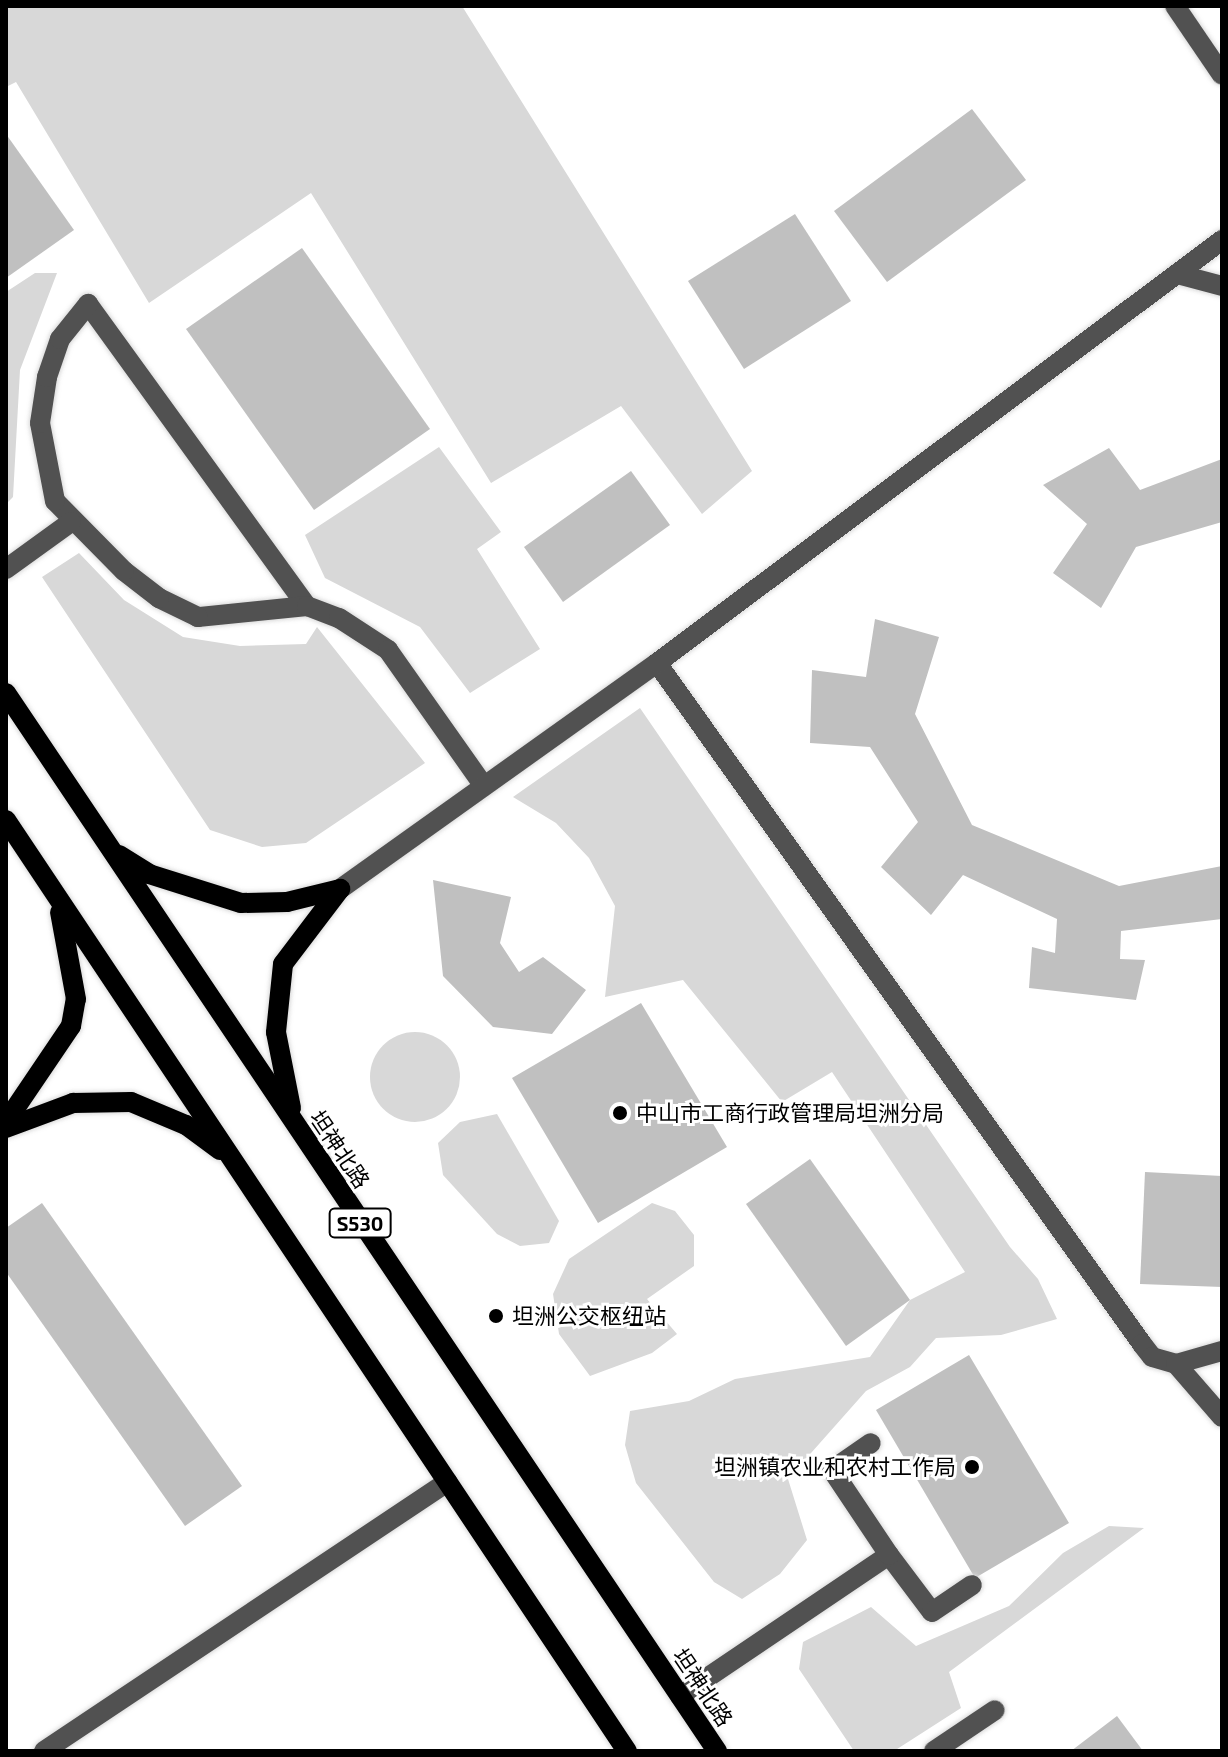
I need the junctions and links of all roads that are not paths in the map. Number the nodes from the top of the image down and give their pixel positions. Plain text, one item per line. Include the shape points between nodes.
1 (1175, 6) edge
2 (1222, 75) edge
3 (1222, 240) edge
4 (1177, 274) junction
5 (1222, 286) edge
6 (71, 522) junction
7 (6, 569) edge
8 (307, 606) junction
9 (657, 663) junction
10 (6, 693) edge
11 (484, 786) junction
12 (6, 820) edge
13 (111, 850) junction
14 (340, 889) junction
15 (54, 893) junction
16 (6, 1125) edge
17 (299, 1131) junction
18 (230, 1157) junction
19 (1222, 1351) edge
20 (1176, 1364) junction
21 (1222, 1417) edge
22 (871, 1443) dead end
23 (448, 1482) junction
24 (889, 1555) junction
25 (972, 1585) dead end
26 (680, 1696) junction
27 (995, 1710) dead end
28 (44, 1751) edge
29 (627, 1751) edge
30 (717, 1751) edge
31 (934, 1751) edge

1 - 2 street
3 - 4 street
4 - 5 street
4 - 9 street
6 - 7 street
6 - 8 street via 159,598 198,617
6 - 8 street via 55,501 40,423 60,339 88,304
8 - 11 street via 339,618 388,650
9 - 11 street
9 - 20 street via 1142,1344 1152,1357
10 - 13 main road, 坦神北路 / S530
11 - 14 street
12 - 15 main road
13 - 14 main road via 149,874 241,903 287,902
13 - 17 main road, 坦神北路 / S530
14 - 17 main road via 303,931 283,964 275,1002 279,1070
15 - 16 main road via 71,957 76,999 71,1026
15 - 18 main road
16 - 18 main road via 73,1103 131,1102 186,1125
17 - 26 main road, 坦神北路 / S530
18 - 23 main road
19 - 20 street
20 - 21 street
22 - 24 street via 832,1470
23 - 28 street
23 - 29 main road
24 - 25 street via 932,1612
24 - 26 street
26 - 30 main road, 坦神北路 / S530
27 - 31 street

